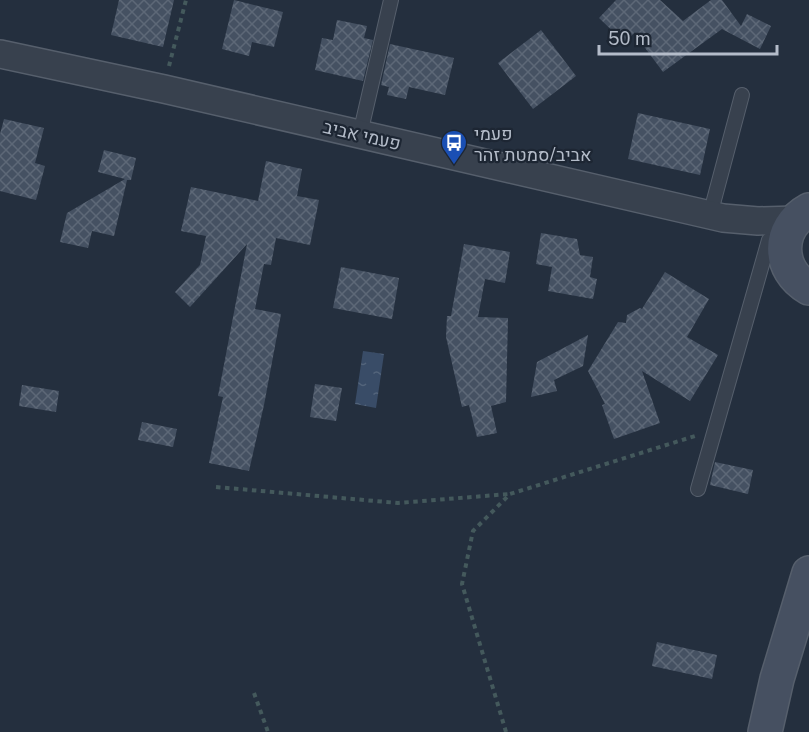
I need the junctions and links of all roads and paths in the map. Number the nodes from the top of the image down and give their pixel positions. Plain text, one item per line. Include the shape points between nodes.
1 (186, 0) edge
2 (391, 0) edge
3 (0, 54) edge
4 (164, 89) junction
5 (742, 95) dead end
6 (360, 134) junction
7 (802, 215) edge
8 (717, 217) junction
9 (793, 271) edge
10 (716, 429) junction
11 (216, 487) dead end
12 (698, 489) dead end
13 (510, 494) junction
14 (809, 573) edge
15 (254, 693) dead end
16 (268, 732) edge
17 (506, 732) edge
18 (765, 732) edge

1 - 4 path
2 - 6 lane
3 - 4 street, פעמי אביב
4 - 6 street, פעמי אביב
5 - 8 lane
6 - 8 street, פעמי אביב
7 - 8 street, פעמי אביב via 758,221
7 - 9 street via 786,237 784,249
8 - 9 street, פעמי אביב via 752,230
9 - 10 lane
10 - 12 lane
10 - 13 path
11 - 13 path via 398,503
13 - 17 path via 472,531 462,584
14 - 18 street
15 - 16 path

